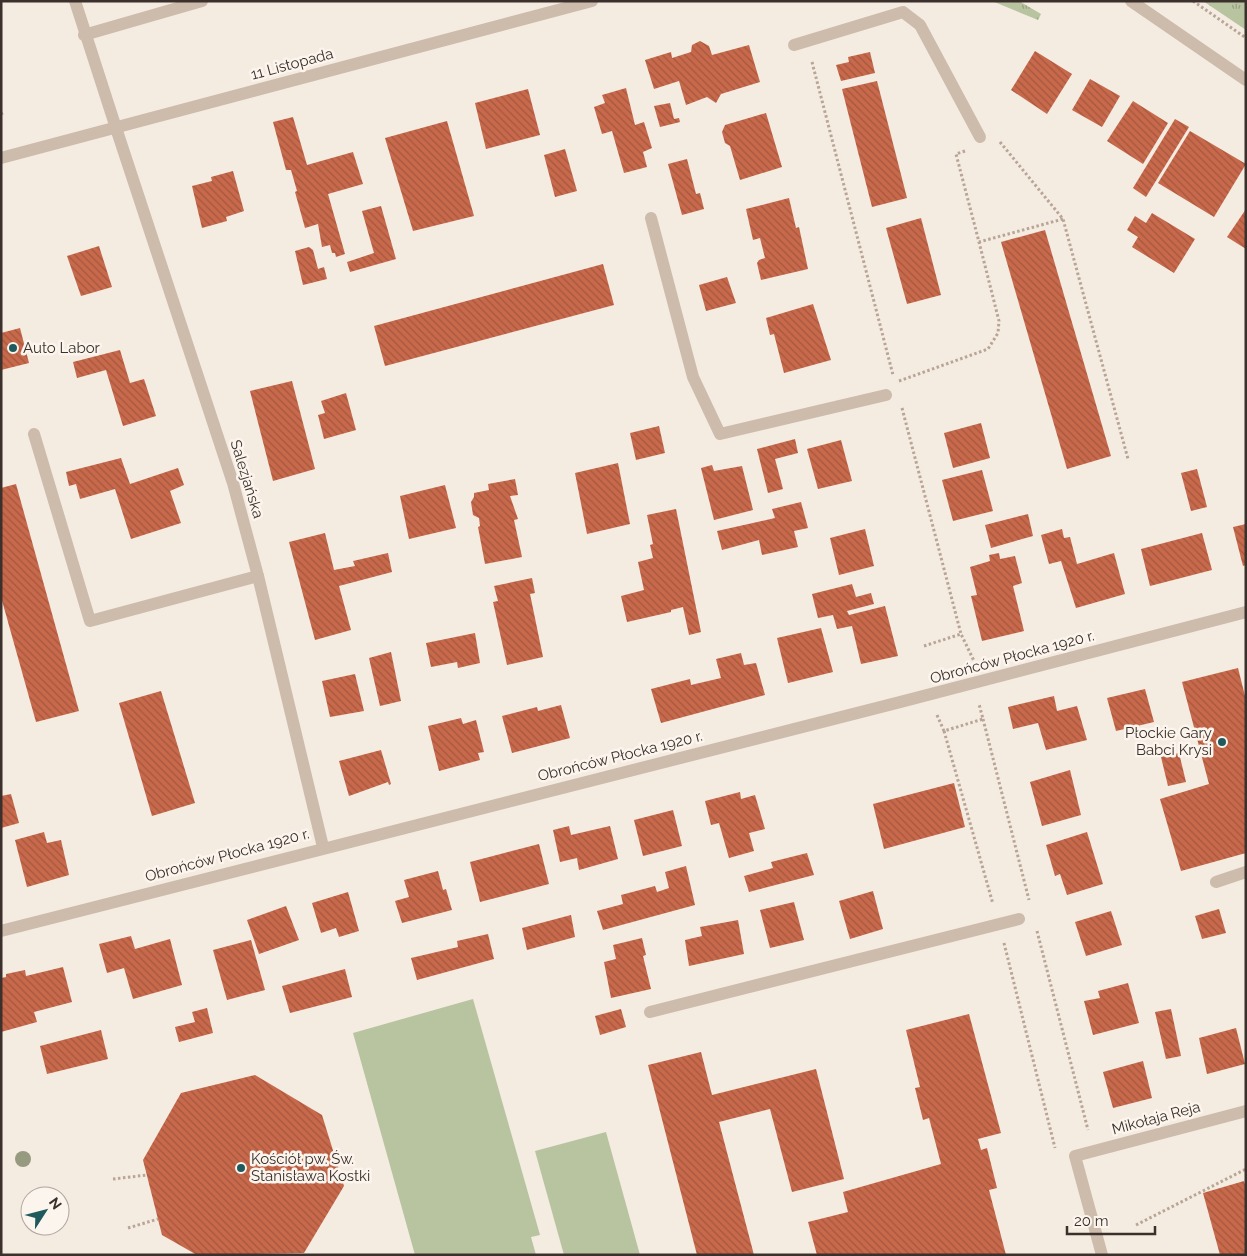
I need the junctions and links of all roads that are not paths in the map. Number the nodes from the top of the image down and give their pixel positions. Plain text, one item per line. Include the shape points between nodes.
1 (75, 1) edge
2 (202, 1) edge
3 (592, 1) edge
4 (1131, 1) edge
5 (84, 35) junction
6 (794, 45) dead end
7 (1246, 80) edge
8 (116, 128) junction
9 (980, 137) dead end
10 (1, 158) edge
11 (651, 218) dead end
12 (886, 395) dead end
13 (34, 434) dead end
14 (258, 576) junction
15 (1246, 612) edge
16 (323, 847) junction
17 (1246, 872) edge
18 (1216, 882) dead end
19 (1019, 919) dead end
20 (1, 931) edge
21 (650, 1012) dead end
22 (1246, 1111) edge
23 (1102, 1255) edge

1 - 5 street, Salezjańska
2 - 5 street
3 - 8 street, 11 Listopada
4 - 7 street
5 - 8 street, Salezjańska
6 - 9 street via 903,12 920,25
8 - 10 street, 11 Listopada
8 - 14 street, Salezjańska via 233,483
11 - 12 street via 693,378 720,434
13 - 14 street via 90,621
14 - 16 street, Salezjańska
15 - 16 street, Obrońców Płocka 1920 r. via 925,697
16 - 20 street, Obrońców Płocka 1920 r.
17 - 18 street
19 - 21 street
22 - 23 street, Mikołaja Reja via 1075,1156

